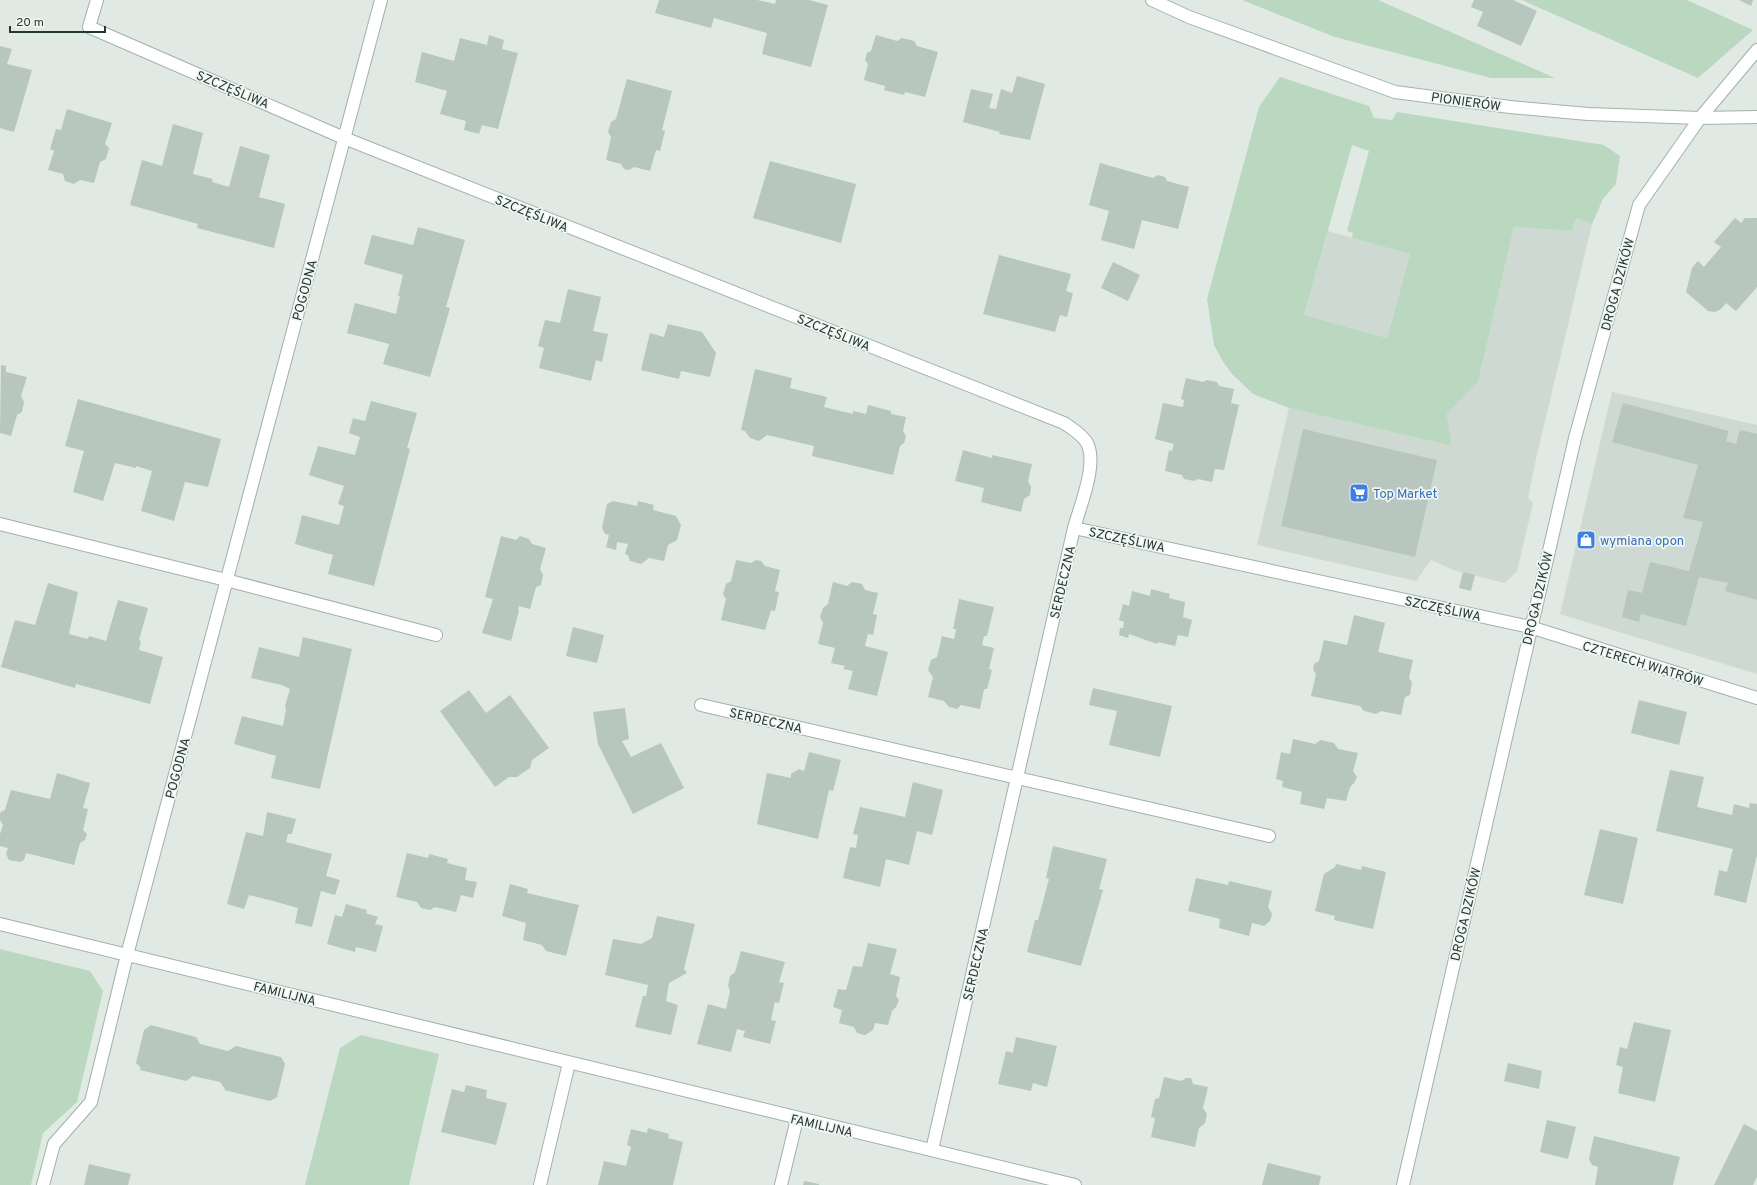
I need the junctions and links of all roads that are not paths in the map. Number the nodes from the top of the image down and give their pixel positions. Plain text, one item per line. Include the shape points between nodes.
1 (97, 0) edge
2 (381, 0) edge
3 (1152, 0) edge
4 (1757, 50) edge
5 (1757, 117) edge
6 (1700, 118) junction
7 (344, 138) junction
8 (0, 524) edge
9 (1074, 528) junction
10 (226, 580) junction
11 (1530, 627) junction
12 (436, 635) dead end
13 (1757, 698) edge
14 (701, 705) dead end
15 (1018, 778) junction
16 (1269, 836) dead end
17 (0, 924) edge
18 (127, 955) junction
19 (569, 1063) junction
20 (797, 1119) junction
21 (932, 1150) junction
22 (43, 1185) edge
23 (540, 1185) edge
24 (780, 1185) edge
25 (1075, 1185) edge
26 (1403, 1185) edge

1 - 7 street, SZCZĘŚLIWA via 90,27
2 - 7 street, POGODNA
3 - 6 street, PIONIERÓW via 1189,17 1395,92 1588,114
4 - 6 street, DROGA DZIKÓW
5 - 6 street, PIONIERÓW
6 - 11 street, DROGA DZIKÓW via 1639,205 1575,438
7 - 9 street, SZCZĘŚLIWA via 1064,423 1086,442 1090,452 1090,467
7 - 10 street, POGODNA
8 - 10 street
9 - 11 street, SZCZĘŚLIWA
9 - 15 street, SERDECZNA
10 - 12 street
10 - 18 street, POGODNA
11 - 13 street, CZTERECH WIATRÓW
11 - 26 street, DROGA DZIKÓW
14 - 15 street, SERDECZNA
15 - 16 street, SERDECZNA
15 - 21 street, SERDECZNA
17 - 18 street, FAMILIJNA
18 - 19 street, FAMILIJNA
18 - 22 street, POGODNA via 92,1102 54,1144
19 - 20 street, FAMILIJNA
19 - 23 street
20 - 21 street, FAMILIJNA
20 - 24 street
21 - 25 street, FAMILIJNA

